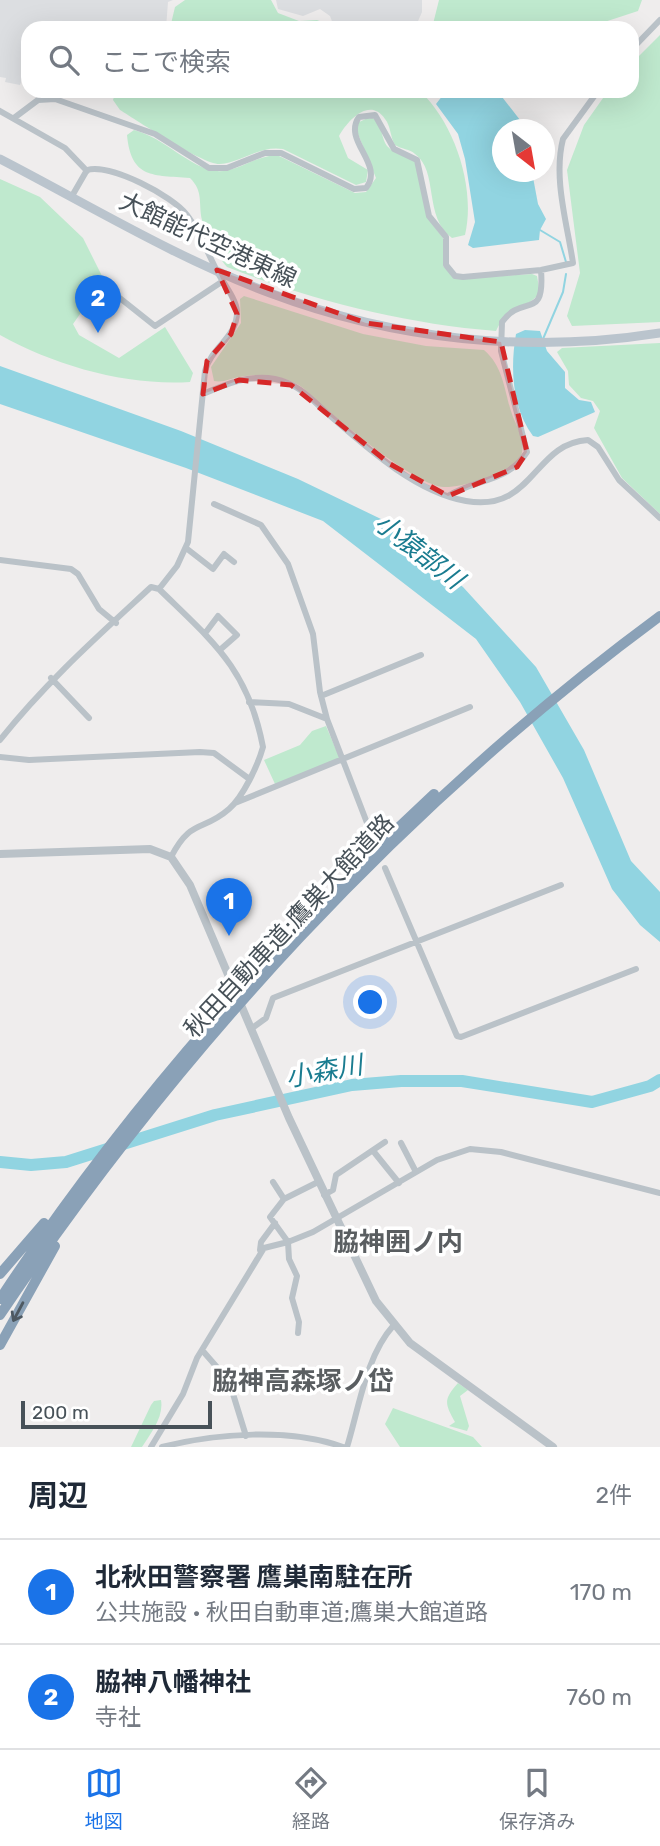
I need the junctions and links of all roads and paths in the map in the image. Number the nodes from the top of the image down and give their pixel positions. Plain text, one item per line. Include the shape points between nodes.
1 (660, 20) edge
2 (639, 42) edge
3 (593, 98) edge
4 (0, 111) edge
5 (15, 118) junction
6 (0, 159) edge
7 (86, 171) junction
8 (72, 196) junction
9 (541, 270) junction
10 (222, 281) junction
11 (101, 297) dead end
12 (660, 333) edge
13 (204, 394) junction
14 (448, 496) junction
15 (214, 504) dead end
16 (660, 518) edge
17 (186, 548) junction
18 (0, 559) edge
19 (234, 562) dead end
20 (159, 589) junction
21 (660, 608) edge
22 (660, 616) edge
23 (116, 623) junction
24 (206, 632) junction
25 (221, 649) junction
26 (421, 655) dead end
27 (591, 664) junction
28 (51, 678) junction
29 (321, 696) junction
30 (249, 702) junction
31 (470, 707) dead end
32 (89, 718) dead end
33 (327, 719) junction
34 (0, 740) edge
35 (0, 757) edge
36 (344, 760) junction
37 (248, 778) junction
38 (234, 803) junction
39 (374, 841) dead end
40 (0, 854) edge
41 (171, 857) junction
42 (385, 869) dead end
43 (561, 885) dead end
44 (416, 943) junction
45 (636, 969) dead end
46 (251, 1029) junction
47 (161, 1089) junction
48 (385, 1142) dead end
49 (401, 1143) dead end
50 (374, 1152) junction
51 (416, 1172) junction
52 (273, 1182) dead end
53 (318, 1182) junction
54 (399, 1183) junction
55 (660, 1193) edge
56 (324, 1195) junction
57 (284, 1199) junction
58 (68, 1208) junction
59 (335, 1220) junction
60 (275, 1223) junction
61 (288, 1242) junction
62 (260, 1250) junction
63 (0, 1274) edge
64 (0, 1299) edge
65 (0, 1315) edge
66 (393, 1326) junction
67 (298, 1332) dead end
68 (0, 1345) edge
69 (202, 1350) junction
70 (246, 1436) junction
71 (151, 1447) edge
72 (162, 1447) edge
73 (345, 1447) edge
74 (553, 1447) edge

1 - 2 street
3 - 9 street via 561,148 561,188 573,263
4 - 5 street
5 - 7 street via 65,148
5 - 9 street via 38,100 55,99 155,134 209,168 227,168 265,153 281,153 354,189 366,188 372,174 354,124 359,117 375,115 394,149 411,156 421,168 429,216 446,237 450,272 463,277
6 - 8 main road, 大館能代空港東線
7 - 8 street
7 - 10 street via 94,168 122,176 173,201 187,215
8 - 12 main road, 大館能代空港東線 via 269,293 366,323 438,337 550,343
9 - 14 street via 540,299 502,322 501,351 527,452 517,467 502,476 465,485
10 - 11 street via 155,326 116,295 110,292
10 - 13 street via 236,306 236,326 207,362
13 - 14 street via 239,380 275,379 292,384 390,464
13 - 17 street
14 - 16 street via 477,501 515,494 552,453 565,444 587,440 598,447 619,480
15 - 29 street via 261,525 288,564 313,634
17 - 19 street via 213,569 224,554
17 - 20 street
18 - 23 street via 71,569 99,609
20 - 23 street via 151,587
20 - 24 street
21 - 27 highway, 秋田自動車道;鷹巣大館道路
22 - 27 highway, 秋田自動車道;鷹巣大館道路
23 - 28 street
24 - 25 street
24 - 25 street via 218,615 237,635
25 - 30 street
26 - 29 street
27 - 47 highway, 秋田自動車道;鷹巣大館道路 via 485,752 243,994
28 - 32 street
28 - 34 street
29 - 33 street
30 - 33 street via 289,704
30 - 37 street via 263,747
31 - 36 street
33 - 36 street
35 - 37 street via 29,760 214,753
36 - 38 street
36 - 39 street
37 - 38 street
38 - 41 street via 193,827
40 - 41 street via 150,849
41 - 46 street via 200,907
42 - 44 street
43 - 44 street
44 - 45 street via 453,1033 461,1037
44 - 46 street via 273,998 266,1018
46 - 53 street
47 - 58 highway, 秋田自動車道;鷹巣大館道路 via 117,1153
47 - 58 highway, 秋田自動車道;鷹巣大館道路 via 103,1154
48 - 50 street
49 - 51 street
50 - 54 street
50 - 56 street via 336,1175 333,1190
51 - 54 street
51 - 55 street via 450,1153 487,1149
52 - 57 street
53 - 56 street
53 - 57 street
54 - 59 street
56 - 59 street
57 - 60 street via 270,1217
58 - 63 highway
58 - 64 highway
58 - 65 highway
58 -> 68 highway
59 - 61 street
59 - 66 street
60 - 61 street
60 - 62 street
61 - 62 street
61 - 67 street via 297,1276 292,1298
62 - 69 street
66 - 73 street via 373,1360
66 - 74 street
69 - 70 street via 229,1381
69 - 71 street via 183,1394
70 - 72 street via 195,1439
70 - 73 street via 314,1438

